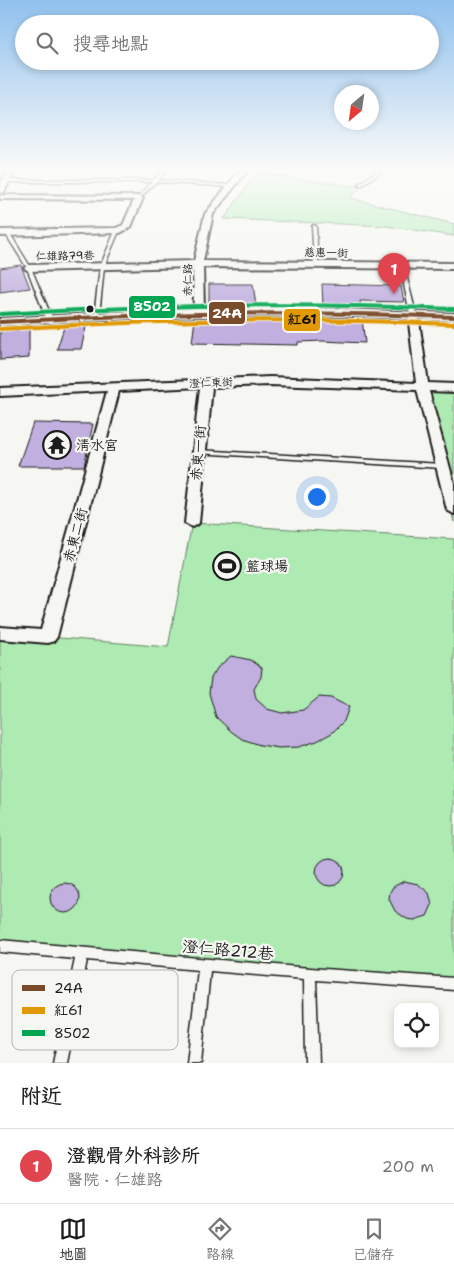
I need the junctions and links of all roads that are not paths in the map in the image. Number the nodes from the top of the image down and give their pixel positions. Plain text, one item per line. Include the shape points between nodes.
1 (129, 221) edge
2 (208, 221) edge
3 (314, 226) dead end
4 (117, 232) junction
5 (4, 233) edge
6 (198, 264) junction
7 (316, 264) junction
8 (402, 266) junction
9 (454, 266) edge
10 (102, 267) junction
11 (29, 268) junction
12 (199, 312) junction
13 (413, 314) junction
14 (96, 316) junction
15 (454, 317) edge
16 (49, 318) junction
17 (0, 322) edge
18 (206, 383) junction
19 (422, 385) junction
20 (114, 387) junction
21 (454, 388) edge
22 (0, 392) edge
23 (198, 452) junction
24 (442, 466) junction
25 (454, 510) edge
26 (192, 523) dead end
27 (0, 633) edge
28 (0, 946) edge
29 (82, 953) junction
30 (205, 964) junction
31 (79, 970) edge
32 (310, 974) junction
33 (454, 984) edge
34 (63, 1050) edge
35 (60, 1063) edge
36 (194, 1063) edge
37 (312, 1063) edge

1 - 4 street via 126,227
2 - 6 street, 赤仁路
3 - 7 lane
4 - 5 street
4 - 10 lane
5 - 11 lane
6 - 7 street, 慈惠一街
6 - 10 street, 仁雄路79巷
6 - 12 street, 赤仁路
7 - 8 street, 慈惠一街
8 - 9 street, 慈惠一街
8 - 13 lane
10 - 11 street, 仁雄路79巷
10 - 14 lane, 仁雄路79巷
11 - 16 lane
12 - 13 street
12 - 14 street
13 - 15 street
13 - 19 street
14 - 16 street
16 - 17 street
18 - 19 street, 澄仁東街 via 270,380
18 - 20 street, 澄仁東街
18 - 23 street, 赤東一街
19 - 21 street, 澄仁東街
19 - 24 street
20 - 22 street, 澄仁東街
20 - 27 street, 赤東二街 via 48,637
23 - 24 lane
23 - 26 street, 赤東一街
24 - 25 street
28 - 29 lane, 澄仁路212巷
29 - 30 lane, 澄仁路212巷
29 - 31 lane
30 - 32 lane, 澄仁路212巷
30 - 36 lane
32 - 33 lane, 澄仁路212巷
32 - 37 lane
34 - 35 lane

